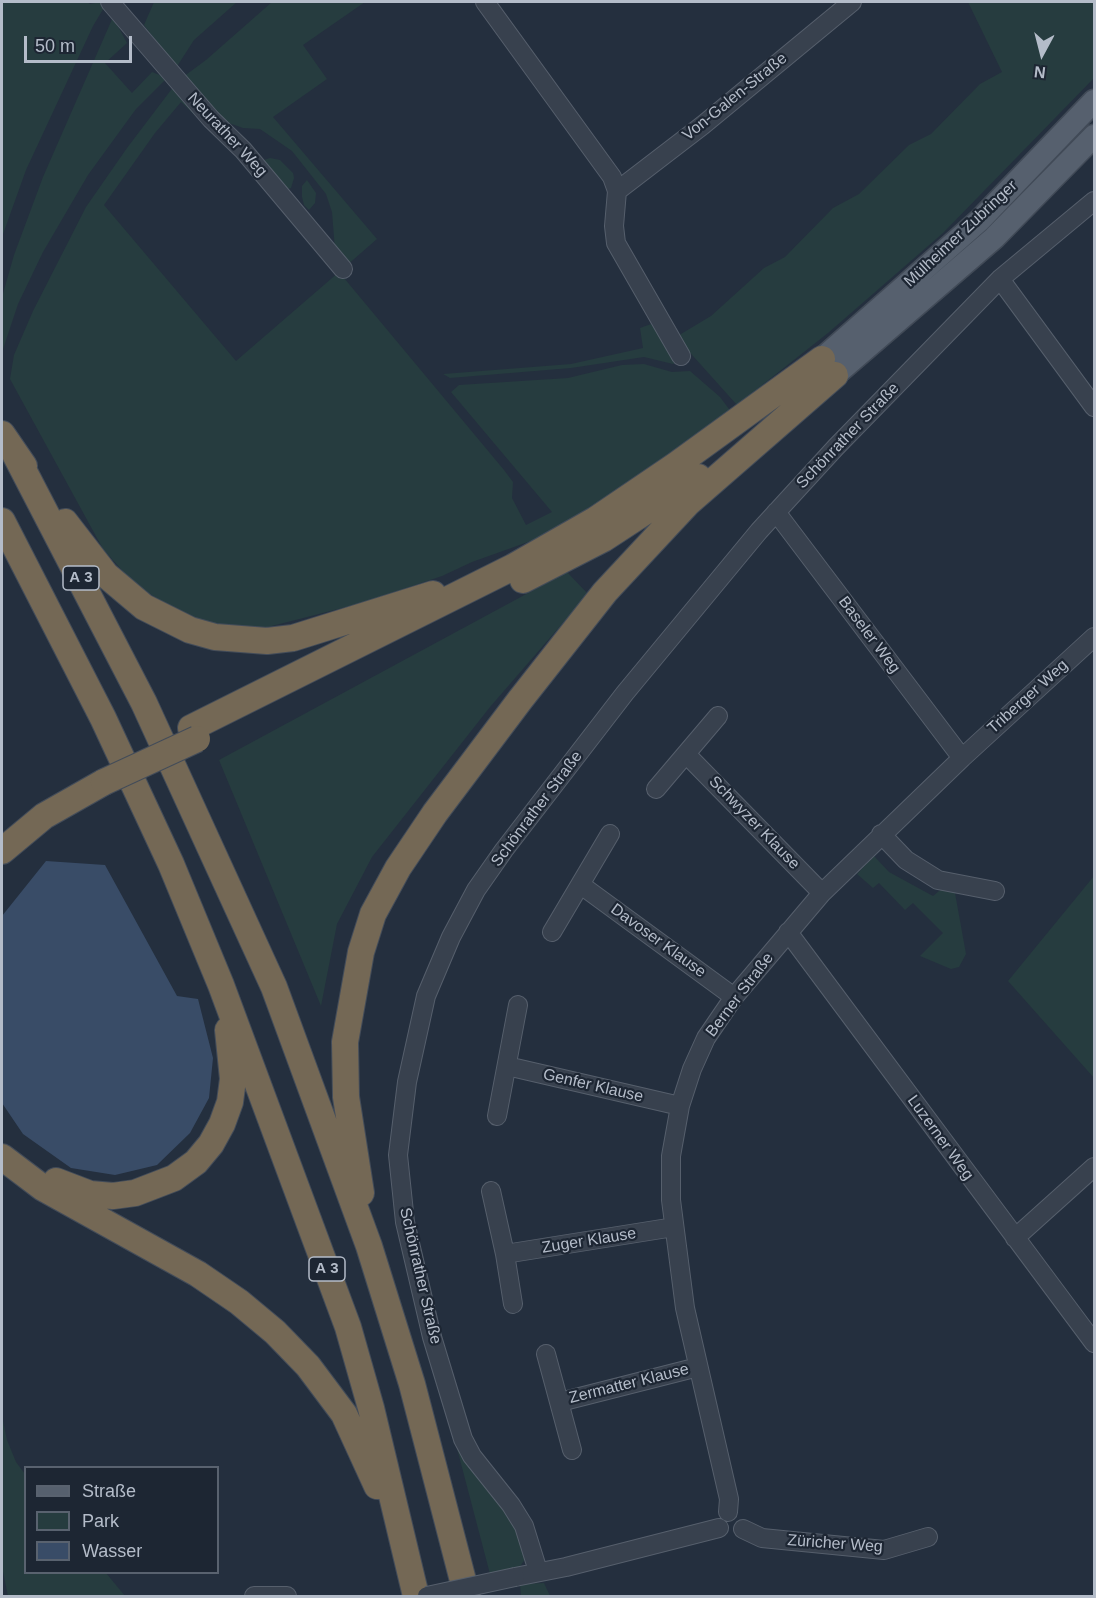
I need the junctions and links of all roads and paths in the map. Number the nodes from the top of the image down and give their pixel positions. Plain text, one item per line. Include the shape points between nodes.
1 (110, 2) edge
2 (487, 2) edge
3 (852, 2) edge
4 (1095, 102) edge
5 (1095, 136) edge
6 (617, 191) junction
7 (1095, 201) edge
8 (343, 269) dead end
9 (1000, 279) junction
10 (681, 356) dead end
11 (828, 371) junction
12 (1095, 407) edge
13 (8, 444) edge
14 (776, 512) junction
15 (2, 521) edge
16 (513, 567) junction
17 (1095, 636) edge
18 (718, 716) dead end
19 (194, 734) junction
20 (686, 754) junction
21 (962, 758) junction
22 (102, 777) junction
23 (656, 789) dead end
24 (2, 832) edge
25 (610, 834) dead end
26 (881, 834) junction
27 (2, 851) edge
28 (582, 885) junction
29 (995, 891) dead end
30 (822, 893) junction
31 (552, 932) dead end
32 (788, 932) junction
33 (221, 986) junction
34 (734, 997) junction
35 (518, 1005) dead end
36 (507, 1066) junction
37 (680, 1106) junction
38 (497, 1116) dead end
39 (2, 1140) edge
40 (2, 1156) edge
41 (1095, 1167) edge
42 (491, 1191) dead end
43 (674, 1227) junction
44 (1015, 1238) junction
45 (369, 1246) junction
46 (505, 1254) junction
47 (513, 1304) dead end
48 (1095, 1343) edge
49 (546, 1354) dead end
50 (698, 1367) junction
51 (560, 1402) junction
52 (572, 1450) dead end
53 (723, 1520) junction
54 (928, 1537) dead end
55 (407, 1560) junction
56 (538, 1571) junction
57 (254, 1596) edge
58 (287, 1596) edge
59 (416, 1596) edge
60 (427, 1596) edge
61 (467, 1596) edge

1 - 8 street, Neurather Weg
2 - 6 street via 612,177
3 - 6 street, Von-Galen-Straße
4 - 11 main road, Mülheimer Zubringer
5 - 11 main road, Mülheimer Zubringer via 994,238
6 - 10 street via 616,243
7 - 9 street, Schönrather Straße
9 - 12 street
9 - 14 street, Schönrather Straße
11 - 16 highway via 595,520
11 - 19 highway via 666,500 603,539
11 - 45 highway via 688,503 605,592 398,867 373,914 361,952 345,1042 346,1097
13 - 16 highway via 106,575 166,620 215,637 267,641 302,636
13 - 45 highway, A 3 via 111,635 217,859 274,987
14 - 21 street, Baseler Weg
14 - 56 street, Schönrather Straße via 625,693 476,890 426,996 415,1040 398,1155 405,1222 432,1337 463,1439 524,1526
15 - 33 highway, A 3 via 103,718 171,864
16 - 19 highway
17 - 21 street, Triberger Weg
18 - 20 street
19 - 22 highway
20 - 23 street
20 - 30 street, Schwyzer Klause
21 - 26 street, Berner Straße
22 - 24 highway via 35,806
22 - 27 highway via 44,816
25 - 28 street
26 - 29 street via 906,860 938,880
26 - 30 street, Berner Straße
28 - 31 street
28 - 34 street, Davoser Klause
30 - 32 street, Berner Straße
32 - 34 street, Berner Straße
32 - 44 street, Luzerner Weg
33 - 39 highway via 231,1056 230,1102 211,1144 178,1176 135,1193 90,1194 47,1176
33 - 55 highway, A 3 via 348,1327
34 - 37 street, Berner Straße via 706,1038
35 - 36 street
36 - 37 street, Genfer Klause
36 - 38 street
37 - 43 street, Berner Straße via 671,1156
40 - 55 highway via 43,1188 198,1274 275,1332 308,1366 344,1414
41 - 44 street
42 - 46 street
43 - 46 street, Zuger Klause
43 - 50 street, Berner Straße
44 - 48 street, Luzerner Weg
45 - 61 highway, A 3 via 412,1384
46 - 47 street
49 - 51 street, Zermatter Klause
50 - 51 street, Zermatter Klause
50 - 53 street, Berner Straße via 729,1499
51 - 52 street, Zermatter Klause
53 - 54 street, Züricher Weg via 741,1516 743,1529 762,1538 884,1550
53 - 56 street
55 - 59 highway, A 3
56 - 60 street, bridge
57 - 58 street

